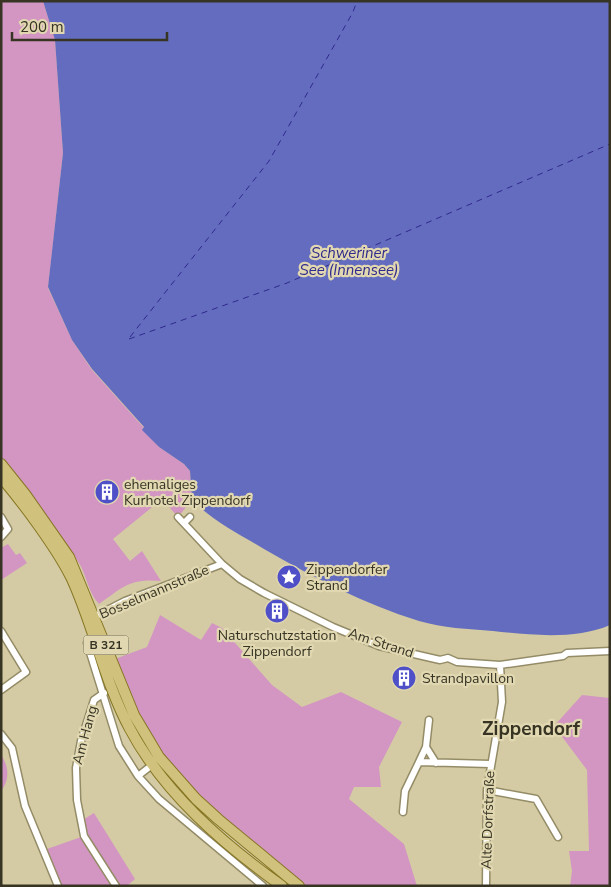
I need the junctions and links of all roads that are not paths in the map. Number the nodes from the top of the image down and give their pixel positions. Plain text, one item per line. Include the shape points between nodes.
1 (1, 464) edge
2 (1, 477) edge
3 (1, 517) edge
4 (178, 517) dead end
5 (190, 517) dead end
6 (184, 523) junction
7 (1, 538) edge
8 (222, 564) junction
9 (91, 620) junction
10 (1, 630) edge
11 (87, 642) dead end
12 (610, 651) edge
13 (500, 664) junction
14 (1, 690) edge
15 (104, 694) junction
16 (429, 720) dead end
17 (1, 734) edge
18 (426, 746) junction
19 (419, 762) junction
20 (436, 763) junction
21 (490, 764) junction
22 (152, 765) junction
23 (138, 776) junction
24 (487, 790) junction
25 (403, 812) dead end
26 (558, 837) dead end
27 (58, 886) edge
28 (116, 886) edge
29 (263, 886) edge
30 (282, 886) edge
31 (299, 886) edge
32 (486, 886) edge

1 - 9 main road, B 321 via 69,558
2 - 9 main road, B 321 via 63,563
3 - 7 street via 8,529
4 - 6 street, Am Strand
5 - 6 street
6 - 8 street, Am Strand
8 - 9 street, Bosselmannstraße via 125,601
8 - 13 street, Am Strand via 240,579 281,602 379,646 440,660 448,658 457,662
9 - 22 main road, B 321 via 122,714
9 - 31 main road, B 321 via 134,715 159,757 196,799
10 - 14 street via 26,672
11 - 15 street, Am Hang
12 - 13 street, Am Strand via 567,653
13 - 21 street, Alte Dorfstraße via 502,702
15 - 23 street via 120,746
15 - 28 street, Am Hang via 94,700 81,740 76,768 77,800 84,836
16 - 18 street
17 - 27 street via 12,748 25,806
18 - 19 street
18 - 20 street
19 - 20 street
19 - 25 street via 404,791
20 - 21 street
21 - 24 street, Alte Dorfstraße
22 - 23 street
22 - 30 main road, B 321 via 195,813
23 - 29 street via 158,799
24 - 26 street via 536,799
24 - 32 street, Alte Dorfstraße

